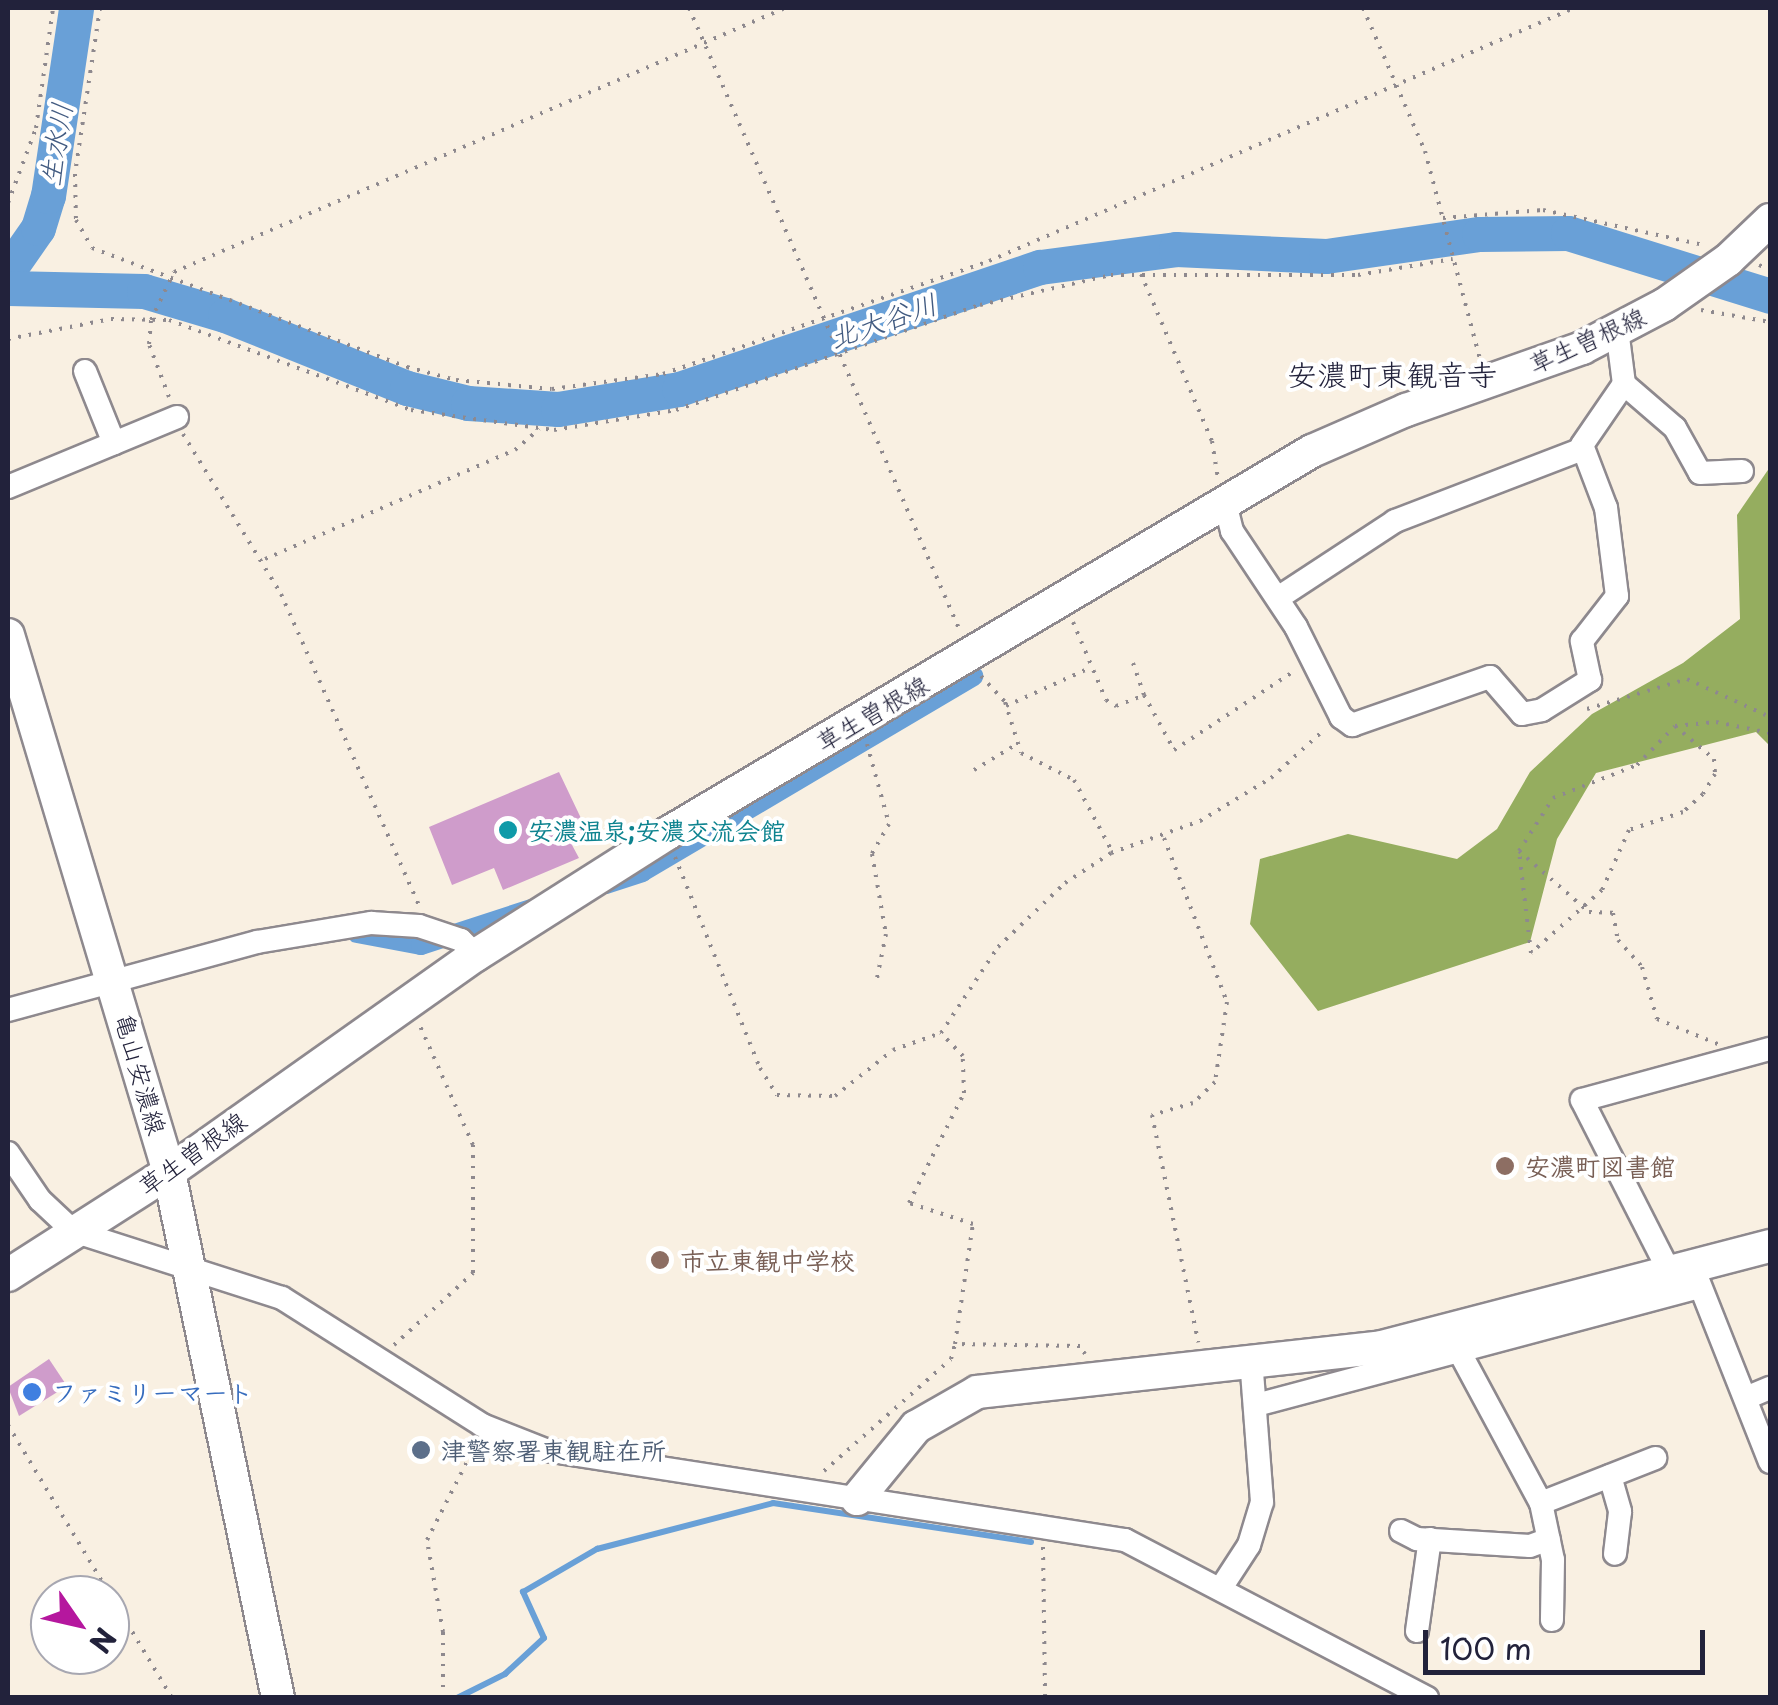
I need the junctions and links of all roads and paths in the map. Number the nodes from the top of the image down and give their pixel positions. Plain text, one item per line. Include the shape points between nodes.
1 (53, 8) edge
2 (100, 8) edge
3 (689, 8) edge
4 (785, 8) edge
5 (1363, 8) edge
6 (1574, 8) edge
7 (704, 42) junction
8 (1396, 84) junction
9 (8, 203) edge
10 (1770, 220) edge
11 (1443, 221) junction
12 (1453, 257) junction
13 (1731, 258) junction
14 (1770, 270) edge
15 (1140, 273) junction
16 (172, 276) junction
17 (1682, 292) junction
18 (824, 318) junction
19 (150, 320) junction
20 (1770, 322) edge
21 (1617, 329) junction
22 (8, 338) edge
23 (839, 354) junction
24 (85, 371) dead end
25 (1486, 383) junction
26 (1624, 384) junction
27 (177, 417) junction
28 (539, 429) junction
29 (114, 443) junction
30 (1583, 449) junction
31 (1742, 471) dead end
32 (8, 487) edge
33 (1227, 503) junction
34 (263, 560) junction
35 (1278, 598) junction
36 (1060, 602) junction
37 (8, 635) edge
38 (970, 655) junction
39 (1312, 658) junction
40 (1133, 662) dead end
41 (1092, 667) junction
42 (1144, 695) junction
43 (1006, 706) junction
44 (1542, 710) junction
45 (1341, 717) junction
46 (1770, 717) edge
47 (856, 722) junction
48 (1675, 726) junction
49 (1770, 733) edge
50 (1018, 744) junction
51 (974, 770) dead end
52 (664, 836) junction
53 (1164, 838) junction
54 (1518, 851) junction
55 (1114, 854) junction
56 (1582, 907) junction
57 (419, 926) junction
58 (476, 955) junction
59 (115, 981) junction
60 (876, 984) dead end
61 (408, 1001) junction
62 (8, 1010) edge
63 (941, 1033) junction
64 (1770, 1049) edge
65 (1723, 1060) junction
66 (8, 1153) edge
67 (169, 1172) junction
68 (73, 1231) junction
69 (1770, 1246) edge
70 (192, 1267) junction
71 (8, 1274) edge
72 (1687, 1276) junction
73 (955, 1344) junction
74 (1458, 1351) junction
75 (381, 1360) junction
76 (1250, 1360) junction
77 (1204, 1366) junction
78 (1093, 1378) junction
79 (1770, 1388) edge
80 (1746, 1398) junction
81 (1256, 1405) junction
82 (8, 1425) edge
83 (484, 1426) junction
84 (1655, 1458) dead end
85 (1770, 1462) edge
86 (1610, 1476) junction
87 (808, 1492) junction
88 (856, 1499) junction
89 (1541, 1502) junction
90 (1043, 1527) junction
91 (1401, 1531) dead end
92 (1430, 1539) junction
93 (1549, 1540) junction
94 (1616, 1554) dead end
95 (1221, 1588) junction
96 (1552, 1620) dead end
97 (1416, 1631) dead end
98 (172, 1698) edge
99 (278, 1698) edge
100 (442, 1698) edge
101 (1045, 1698) edge
102 (1427, 1698) edge

1 - 9 path via 36,128
2 - 16 path via 75,174 76,220 92,248
3 - 7 path
4 - 7 path
5 - 8 path
6 - 8 path
7 - 16 path
7 - 18 path
8 - 11 path
8 - 18 path via 989,262
10 - 13 main road, 草生曽根線
11 - 12 path
11 - 13 path via 1543,210
12 - 15 path via 1358,275
12 - 25 path
13 - 14 path
13 - 17 main road, 草生曽根線
15 - 23 path via 1026,292
15 - 33 path via 1212,440
16 - 18 path via 407,368 513,388 586,388 664,374
16 - 19 path
17 - 20 path via 1687,308
17 - 21 main road, 草生曽根線
18 - 23 path
19 - 22 path via 111,319
19 - 27 path via 149,344
19 - 28 path via 195,326 411,410
21 - 25 main road, 草生曽根線
21 - 26 street
23 - 28 path via 676,410
23 - 38 path
24 - 29 street
25 - 33 main road, 草生曽根線 via 1341,437
26 - 30 street
26 - 31 street via 1675,428 1700,473
27 - 29 street
27 - 34 path via 198,466
28 - 34 path via 515,450
29 - 32 street
30 - 35 street via 1394,521
30 - 44 street via 1606,508 1617,596 1582,640 1590,680
33 - 35 street via 1232,531
33 - 36 main road, 草生曽根線
34 - 57 path via 422,912
35 - 39 street
36 - 38 main road, 草生曽根線
36 - 41 path
37 - 59 main road, 亀山安濃線
38 - 43 path
38 - 47 main road, 草生曽根線
39 - 42 path via 1174,750
39 - 45 street
40 - 42 path
41 - 42 path via 1110,706
41 - 43 path
43 - 50 path
44 - 45 street via 1522,714 1490,677 1359,724
44 - 46 path via 1617,704 1680,678
45 - 53 path via 1270,778
47 - 52 main road, 草生曽根線
47 - 60 path via 888,803 889,824 872,854 886,934
48 - 49 path via 1716,722
48 - 54 path via 1637,765 1553,798
48 - 56 path via 1710,752 1715,774 1683,812 1629,830 1602,890
50 - 51 path
50 - 55 path via 1027,760 1074,780
52 - 58 main road, 草生曽根線
52 - 63 path via 777,1095 835,1096 893,1050
53 - 55 path
53 - 77 path via 1227,1002 1215,1082 1193,1103 1152,1114
54 - 56 path
54 - 56 path via 1531,953
55 - 63 path via 1065,883 998,946
56 - 65 path via 1613,912 1618,940 1642,967 1657,1019 1716,1040
57 - 58 street via 460,940
57 - 59 street via 371,923 296,934
58 - 61 main road, 草生曽根線
59 - 62 street
59 - 67 main road, 亀山安濃線
61 - 67 main road, 草生曽根線
61 - 75 path via 473,1145 473,1273
63 - 73 path via 963,1056 964,1094 908,1203 973,1224
64 - 65 street
65 - 72 street via 1582,1100
66 - 68 street via 40,1200
67 - 68 main road, 草生曽根線
67 - 70 main road, 亀山安濃線
68 - 70 street
68 - 71 main road, 草生曽根線
69 - 72 main road
70 - 75 street via 282,1298
70 - 99 main road, 亀山安濃線
72 - 74 street
72 - 76 main road via 1378,1348
72 - 80 street
73 - 78 path via 1080,1346
73 - 87 path via 951,1359 918,1382
74 - 81 street
74 - 89 street
75 - 83 street
76 - 77 main road
76 - 81 street
77 - 78 main road
78 - 88 main road via 999,1387 956,1399 916,1427
79 - 80 street
80 - 85 street
81 - 95 street via 1262,1502 1248,1545
82 - 98 path
83 - 87 street via 544,1450
83 - 100 path via 426,1540 443,1632
84 - 86 street
86 - 89 street
86 - 94 street via 1620,1512
87 - 88 street
88 - 90 street
89 - 93 street
90 - 95 street via 1125,1540
90 - 101 path
91 - 92 street
92 - 93 street via 1530,1546
92 - 97 street
93 - 96 street
95 - 102 street

